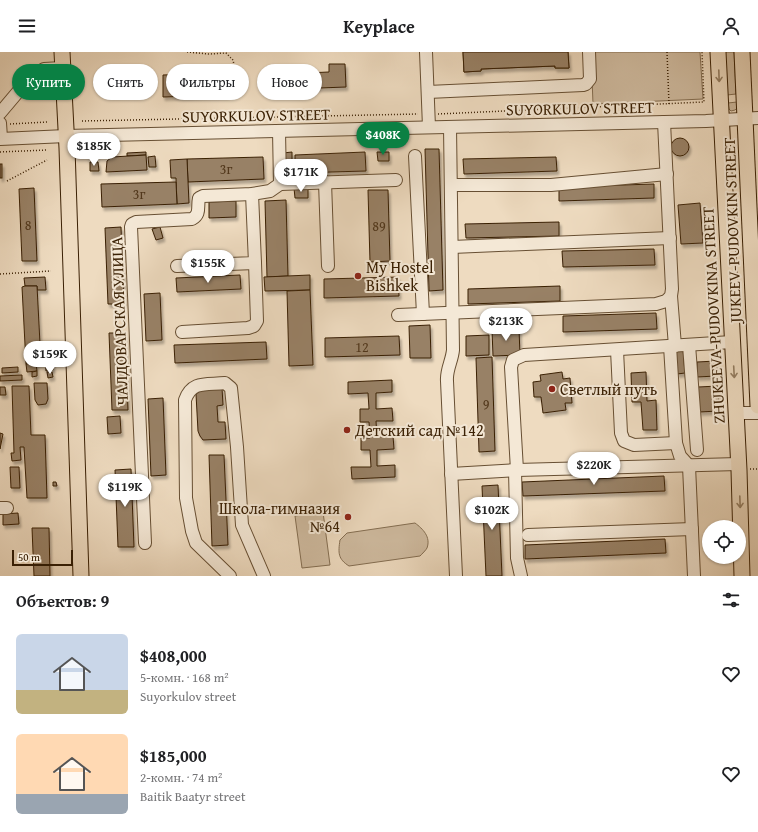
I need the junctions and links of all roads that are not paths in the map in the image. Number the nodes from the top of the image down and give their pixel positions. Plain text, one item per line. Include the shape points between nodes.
1 (62, 52) edge
2 (426, 52) edge
3 (589, 52) edge
4 (718, 52) edge
5 (742, 52) edge
6 (62, 64) edge
7 (428, 92) junction
8 (12, 99) edge
9 (64, 100) edge
10 (0, 113) edge
11 (752, 119) edge
12 (721, 120) junction
13 (664, 122) junction
14 (0, 124) edge
15 (429, 127) junction
16 (450, 127) junction
17 (279, 131) junction
18 (66, 136) junction
19 (0, 138) edge
20 (415, 156) dead end
21 (667, 174) junction
22 (396, 180) dead end
23 (325, 182) junction
24 (280, 184) junction
25 (451, 186) junction
26 (252, 194) junction
27 (670, 238) junction
28 (452, 248) junction
29 (255, 263) junction
30 (177, 266) dead end
31 (328, 266) dead end
32 (671, 296) junction
33 (454, 313) junction
34 (423, 314) junction
35 (398, 315) dead end
36 (182, 332) dead end
37 (732, 342) junction
38 (689, 345) junction
39 (672, 346) junction
40 (617, 350) junction
41 (758, 406) edge
42 (736, 413) junction
43 (758, 413) edge
44 (676, 443) junction
45 (697, 450) dead end
46 (738, 464) junction
47 (689, 466) junction
48 (516, 470) junction
49 (451, 474) junction
50 (692, 529) junction
51 (528, 534) dead end
52 (145, 543) dead end
53 (81, 576) edge
54 (230, 576) edge
55 (264, 576) edge
56 (456, 576) edge
57 (521, 576) edge
58 (694, 576) edge
59 (742, 576) edge

1 - 6 main road
2 - 7 street
3 - 7 street via 590,78 582,85
4 -> 12 main road, ZHUKEEVA-PUDOVKINA STREET
5 - 11 main road, JUKEEV-PUDOVKIN STREET
7 - 15 street
8 - 10 street
9 - 18 main road
11 - 12 street, SUYORKULOV STREET
11 - 41 main road, JUKEEV-PUDOVKIN STREET
12 - 13 street, SUYORKULOV STREET
12 - 37 main road, ZHUKEEVA-PUDOVKINA STREET
13 - 16 street, SUYORKULOV STREET
13 - 21 street
14 - 19 street
15 - 16 street, SUYORKULOV STREET
15 - 17 street, SUYORKULOV STREET
16 - 25 street
17 - 18 street, SUYORKULOV STREET
17 - 24 street
18 - 19 street, SUYORKULOV STREET
18 - 53 main road
20 - 34 street
21 - 25 street via 551,185
21 - 27 street
22 - 23 street
23 - 24 street
23 - 31 street
24 - 26 street, ЧАЛДОВАРСКАЯ УЛИЦА via 270,191
25 - 28 street
26 - 29 street
26 - 52 street, ЧАЛДОВАРСКАЯ УЛИЦА via 203,196 199,198 197,216 192,219 132,224
27 - 28 street
27 - 32 street
28 - 33 street
29 - 30 street
29 - 36 street via 257,321 254,326
32 - 33 street via 666,301 656,304
32 - 39 street
33 - 34 street
33 - 49 street via 453,357 446,374
34 - 35 street
37 - 38 street
37 -> 42 main road, ZHUKEEVA-PUDOVKINA STREET
38 - 39 street
38 - 45 street
39 - 40 street
39 - 44 street
40 - 44 street via 621,433 624,442 634,445
40 - 48 street via 524,355 513,360 511,367
42 - 43 street
42 - 46 main road, ZHUKEEVA-PUDOVKINA STREET
44 - 47 street via 680,456
46 - 47 street
46 -> 59 main road, ZHUKEEVA-PUDOVKINA STREET
47 - 48 street
47 - 50 street
48 - 49 street
48 - 57 street via 517,558
49 - 56 street
50 - 51 street
50 - 58 street
54 - 55 street via 196,543 186,498 185,400 189,390 199,385 225,383 231,388 242,525

